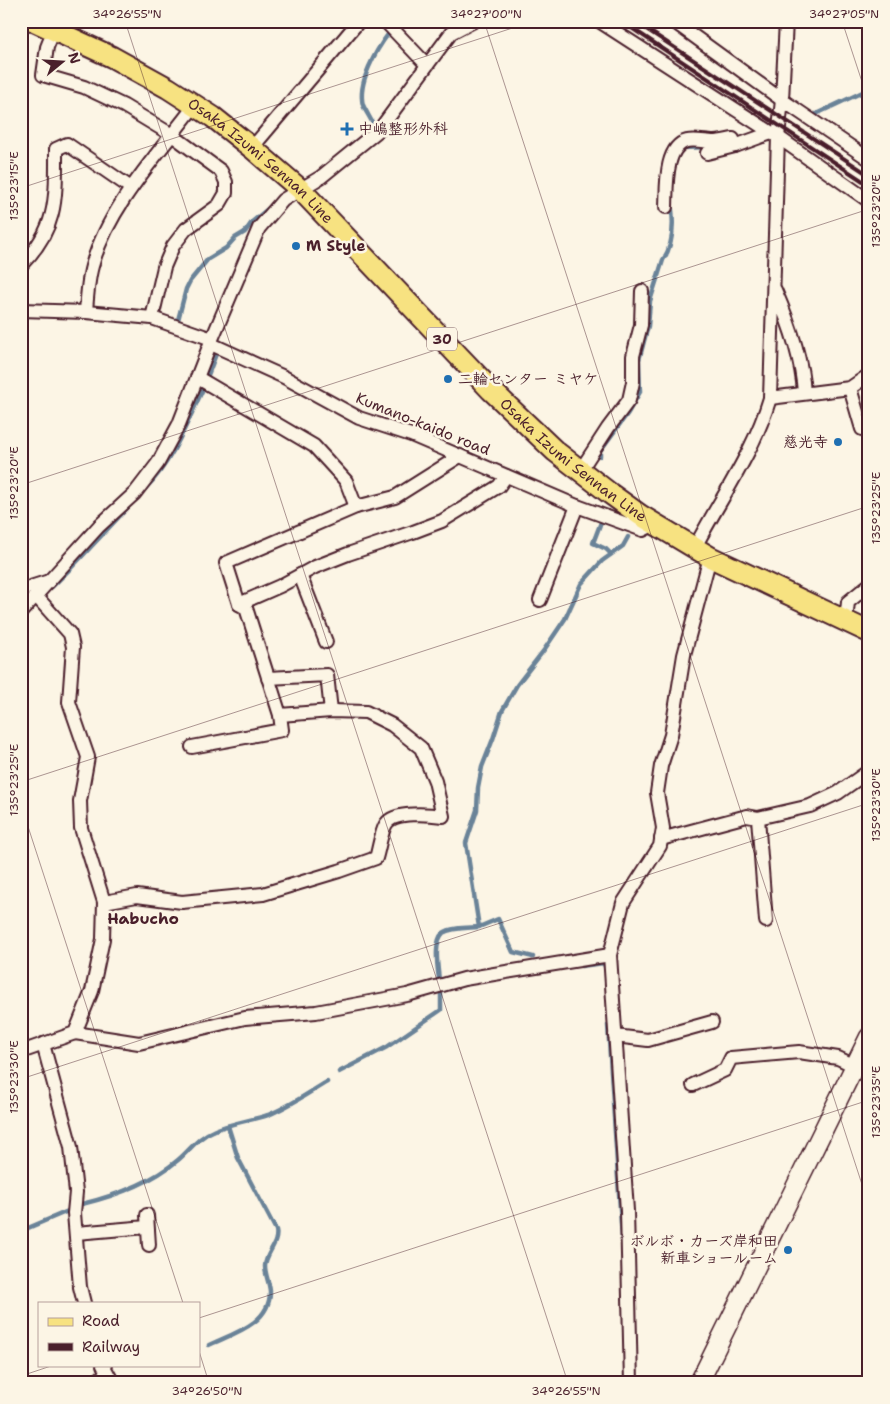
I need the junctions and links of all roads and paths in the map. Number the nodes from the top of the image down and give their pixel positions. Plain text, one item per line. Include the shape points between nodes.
1 (359, 21) edge
2 (385, 21) edge
3 (474, 21) edge
4 (599, 21) edge
5 (673, 21) edge
6 (786, 21) edge
7 (44, 24) edge
8 (427, 65) junction
9 (782, 100) junction
10 (195, 105) junction
11 (172, 135) junction
12 (775, 135) junction
13 (734, 142) junction
14 (252, 148) junction
15 (707, 153) dead end
16 (869, 159) edge
17 (131, 188) junction
18 (301, 190) junction
19 (869, 200) edge
20 (666, 207) dead end
21 (21, 265) edge
22 (773, 286) junction
23 (642, 291) dead end
24 (21, 310) edge
25 (86, 312) junction
26 (152, 318) junction
27 (212, 342) junction
28 (869, 375) edge
29 (198, 378) junction
30 (850, 388) junction
31 (804, 393) junction
32 (770, 398) junction
33 (862, 429) dead end
34 (460, 456) junction
35 (580, 471) junction
36 (506, 476) junction
37 (356, 506) junction
38 (577, 506) junction
39 (655, 524) junction
40 (702, 553) junction
41 (300, 575) junction
42 (49, 581) junction
43 (869, 584) edge
44 (21, 590) edge
45 (36, 596) junction
46 (540, 600) dead end
47 (239, 604) junction
48 (21, 612) edge
49 (846, 621) junction
50 (869, 632) edge
51 (326, 642) dead end
52 (268, 678) junction
53 (331, 711) junction
54 (280, 715) junction
55 (192, 747) dead end
56 (869, 771) edge
57 (758, 818) junction
58 (661, 839) junction
59 (104, 902) junction
60 (766, 921) dead end
61 (610, 955) junction
62 (712, 1022) dead end
63 (75, 1033) junction
64 (615, 1036) junction
65 (869, 1037) edge
66 (43, 1044) junction
67 (21, 1052) edge
68 (855, 1066) junction
69 (693, 1085) dead end
70 (76, 1234) junction
71 (149, 1245) dead end
72 (84, 1302) edge
73 (108, 1374) edge
74 (94, 1383) edge
75 (632, 1383) edge
76 (698, 1383) edge

1 - 14 street
2 - 8 street
3 - 8 street via 451,33
4 - 12 street
5 - 9 street
6 - 9 street
7 - 10 main road, Osaka Izumi Sennan Line / 30
7 - 11 street via 43,75 84,88 124,106
8 - 18 street via 380,129
9 - 12 street
9 - 16 street
10 - 11 street
10 - 14 main road, Osaka Izumi Sennan Line / 30
11 - 17 street
11 - 26 street via 221,171 226,193 219,205 186,229 173,246 164,267
12 - 13 street
12 - 19 street
12 - 22 street
13 - 15 street
13 - 20 street via 687,141 678,145 672,153
14 - 18 main road, Osaka Izumi Sennan Line / 30
17 - 21 street via 67,144 56,149 56,194 52,216 46,233
17 - 25 street via 106,232 92,266
18 - 27 street via 283,200 258,228
18 - 35 main road, Osaka Izumi Sennan Line / 30 via 491,390
22 - 31 street via 785,312 803,375
22 - 32 street
23 - 35 street via 641,325 633,356 629,400
24 - 25 street, Kumano-kaido road
25 - 26 street, Kumano-kaido road
26 - 27 street, Kumano-kaido road
27 - 29 street
27 - 34 street, Kumano-kaido road via 359,418
28 - 30 street
29 - 37 street via 314,446 346,481
29 - 42 street via 180,424 158,463 135,493 99,526
30 - 31 street
30 - 33 street
31 - 32 street
32 - 40 street via 763,421
34 - 36 street, Kumano-kaido road
34 - 37 street via 395,497
35 - 39 main road, Osaka Izumi Sennan Line / 30
36 - 38 street, Kumano-kaido road
36 - 41 street via 499,486 442,521 348,554
37 - 47 street via 226,563
38 - 39 street, Kumano-kaido road via 643,530
38 - 46 street
39 - 40 main road, Osaka Izumi Sennan Line / 30
40 - 49 main road, Osaka Izumi Sennan Line / 30
40 - 58 street via 671,735 657,793 663,828
41 - 47 street
41 - 51 street
42 - 44 street
42 - 45 street
43 - 49 street via 848,602
45 - 48 street
45 - 59 street via 70,634 73,647 69,702 88,757 80,801 81,828
47 - 52 street via 246,608
49 - 50 main road, Osaka Izumi Sennan Line / 30
52 - 53 street via 327,675
52 - 54 street
53 - 54 street
53 - 59 street via 366,712 392,725 421,748 435,782 443,816 394,816 386,824 376,858 263,894 182,902 138,896
54 - 55 street via 282,730
56 - 57 street via 838,793 810,806
57 - 58 street via 747,816
57 - 60 street
58 - 61 street via 656,853 623,903
59 - 63 street via 103,939 92,991
61 - 63 street via 464,979 407,995 316,1012 245,1018 139,1043
61 - 64 street
62 - 64 street via 648,1040
63 - 66 street
64 - 75 street via 627,1211
65 - 68 street
66 - 67 street
66 - 70 street via 71,1147
68 - 69 street via 838,1058 799,1052 731,1058 725,1070
68 - 76 street
70 - 71 street via 147,1221
70 - 72 street
73 - 74 street

